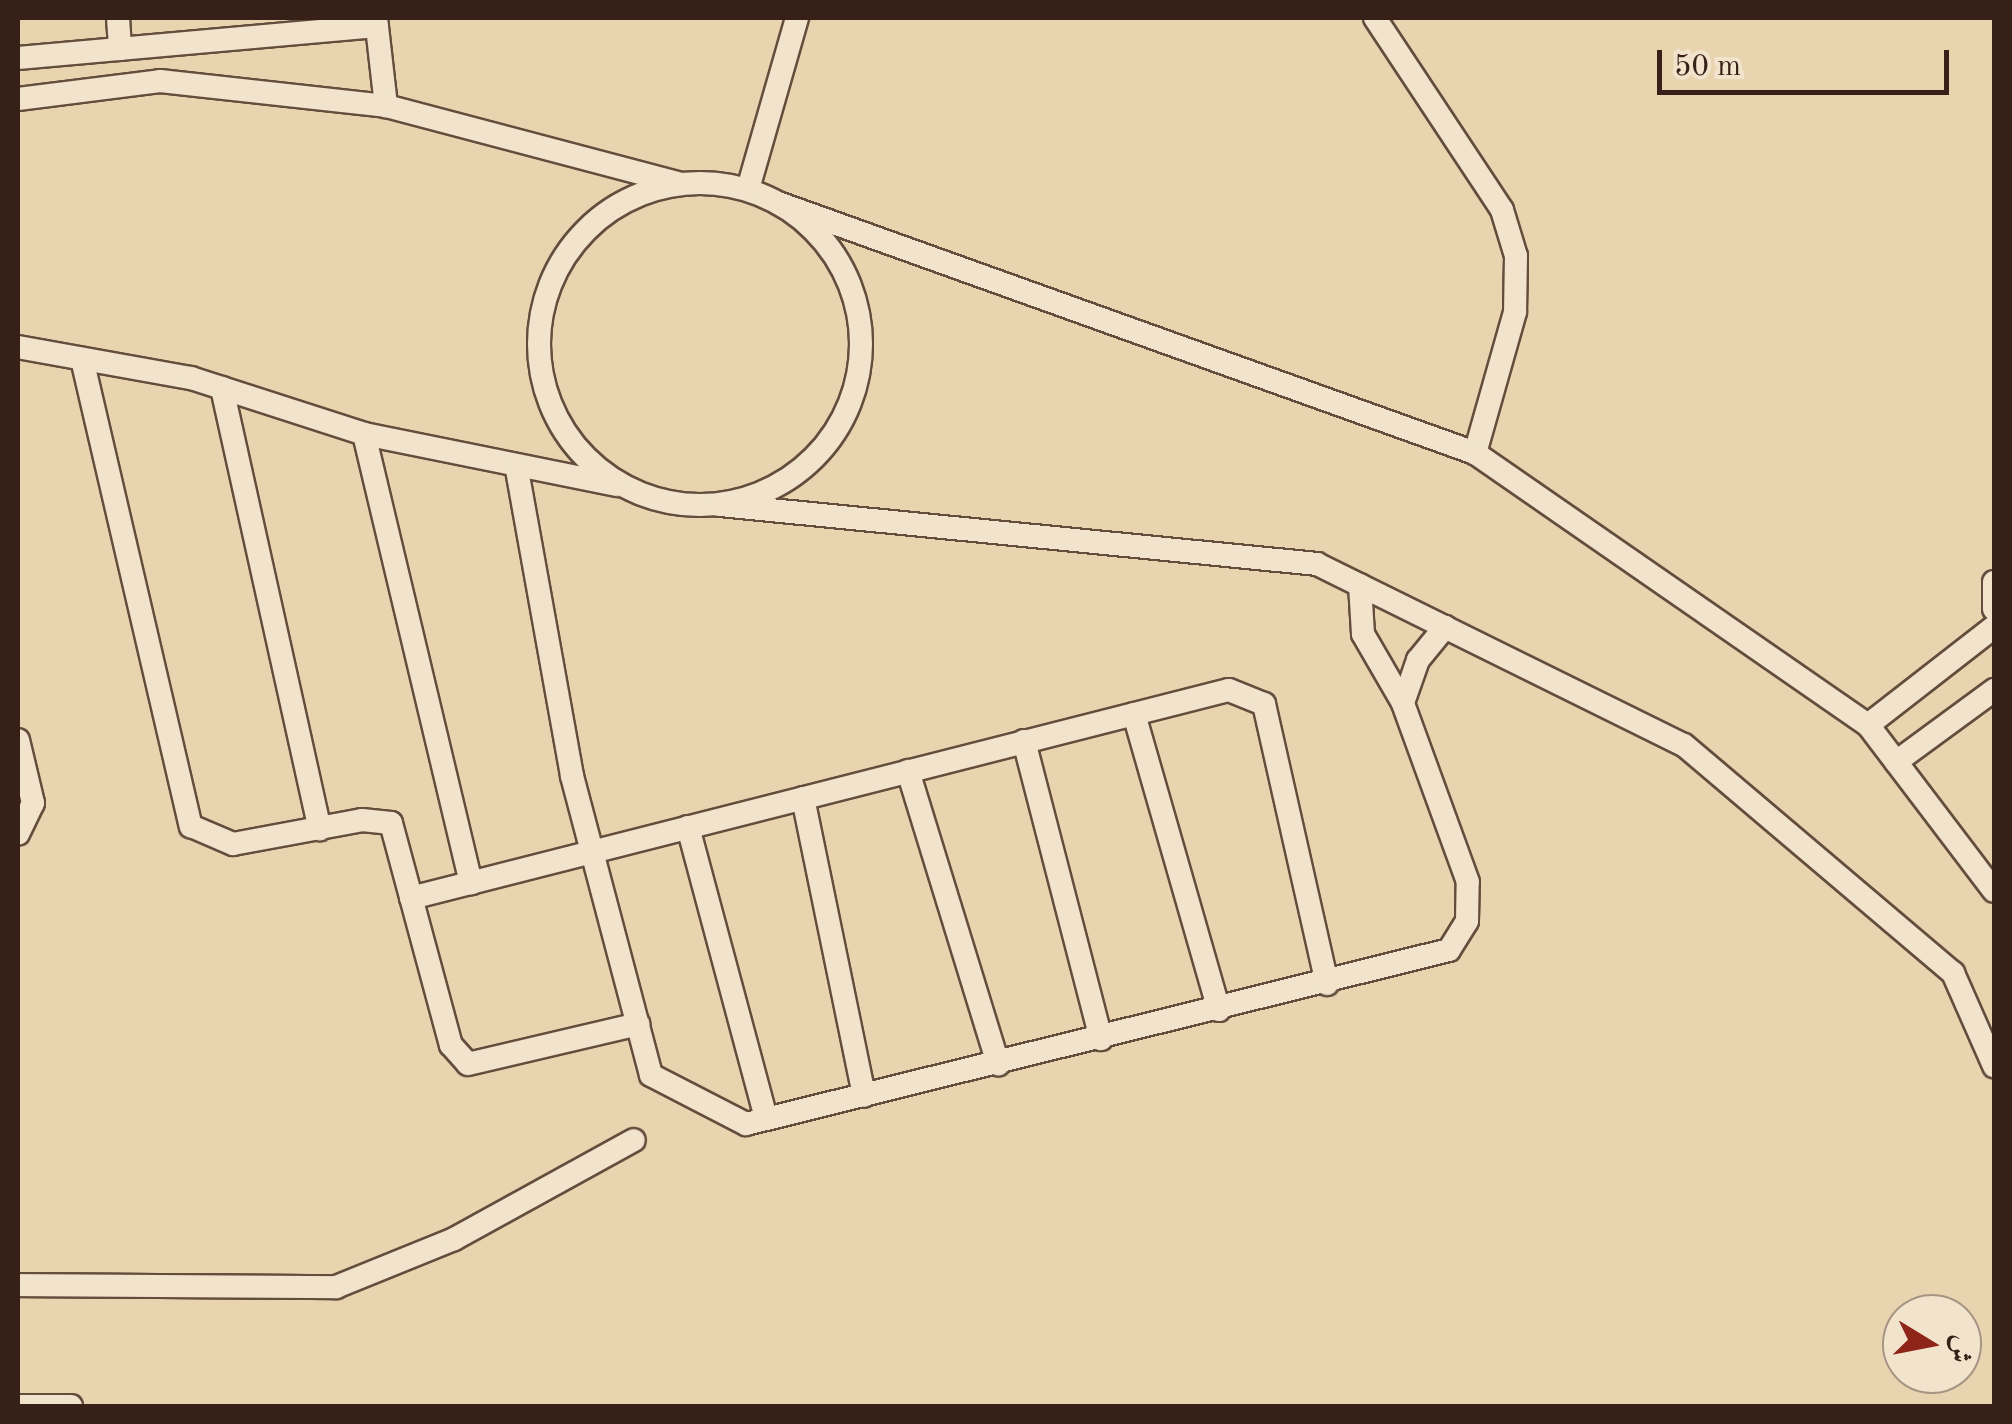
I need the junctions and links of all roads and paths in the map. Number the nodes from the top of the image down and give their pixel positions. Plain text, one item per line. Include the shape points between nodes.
1 (118, 18) edge
2 (797, 18) edge
3 (1376, 18) edge
4 (376, 22) edge
5 (254, 27) edge
6 (120, 49) junction
7 (18, 58) edge
8 (18, 99) edge
9 (386, 106) junction
10 (681, 184) junction
11 (748, 190) junction
12 (778, 203) junction
13 (18, 347) edge
14 (82, 359) junction
15 (222, 388) junction
16 (364, 434) junction
17 (1475, 453) junction
18 (517, 470) junction
19 (622, 486) junction
20 (720, 505) junction
21 (1994, 582) edge
22 (1360, 585) junction
23 (1994, 609) edge
24 (1445, 627) junction
25 (1994, 627) edge
26 (1994, 690) edge
27 (1404, 703) junction
28 (1134, 714) junction
29 (1868, 726) junction
30 (18, 740) edge
31 (1024, 742) junction
32 (1896, 762) junction
33 (908, 771) junction
34 (803, 798) junction
35 (688, 827) junction
36 (320, 829) junction
37 (18, 834) edge
38 (592, 851) junction
39 (471, 883) junction
40 (1994, 891) edge
41 (410, 898) junction
42 (1328, 984) junction
43 (1218, 1010) junction
44 (638, 1024) junction
45 (1101, 1038) junction
46 (998, 1064) junction
47 (1994, 1066) edge
48 (864, 1096) junction
49 (766, 1119) junction
50 (634, 1140) dead end
51 (18, 1285) edge
52 (18, 1406) edge
53 (71, 1406) edge

1 - 6 lane
2 - 11 lane
3 - 17 lane via 1502,210 1516,256 1516,312
4 - 5 lane
4 - 9 lane
5 - 6 lane
6 - 7 lane
8 - 9 lane via 160,81
9 - 10 lane
10 - 11 lane
10 - 19 lane via 648,191 590,226 542,314 543,381 554,412 594,466
11 - 12 lane
12 - 17 lane
12 - 20 lane via 846,276 858,376 832,437 810,463
13 - 14 lane
14 - 15 lane
14 - 36 lane via 192,826 233,844
15 - 16 lane
15 - 36 lane
16 - 18 lane
16 - 39 lane
17 - 29 lane
18 - 19 lane
18 - 38 lane
19 - 20 lane via 686,506
20 - 22 lane via 1317,564
21 - 23 lane
22 - 24 lane
22 - 27 lane via 1363,634
24 - 27 lane via 1418,660
24 - 47 lane via 1684,745 1953,974
25 - 29 lane
26 - 32 lane
27 - 42 lane via 1468,882 1467,921 1449,950
28 - 31 lane
28 - 42 lane via 1230,690 1264,704
28 - 43 lane
29 - 32 lane
30 - 37 lane via 33,802
31 - 33 lane
31 - 45 lane
32 - 40 lane
33 - 34 lane
33 - 46 lane
34 - 35 lane
34 - 48 lane
35 - 38 lane
35 - 49 lane
36 - 41 lane via 391,824
38 - 39 lane
38 - 44 lane
39 - 41 lane
41 - 44 lane via 451,1044 468,1064
42 - 43 lane
43 - 45 lane
44 - 49 lane via 652,1075 746,1124
45 - 46 lane
46 - 48 lane
48 - 49 lane
50 - 51 lane via 454,1240 336,1287
52 - 53 lane

